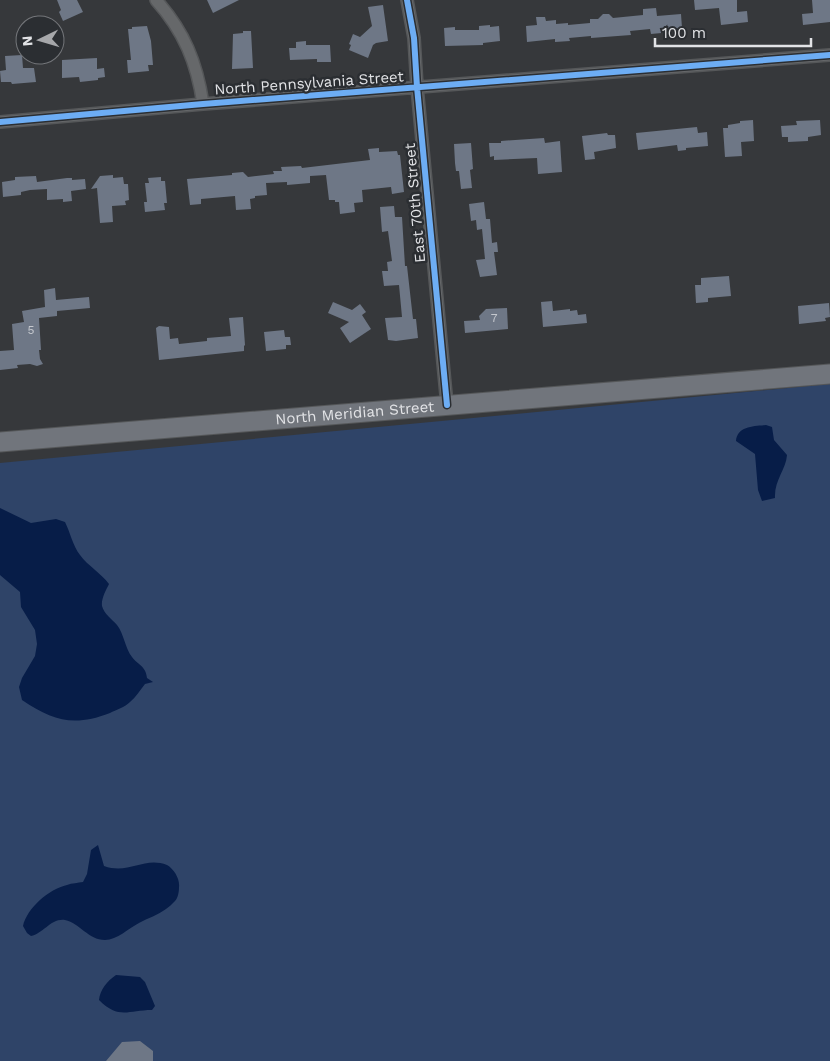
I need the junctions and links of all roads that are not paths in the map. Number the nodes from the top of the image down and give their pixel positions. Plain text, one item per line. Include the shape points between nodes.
1 (156, 0) edge
2 (406, 0) edge
3 (830, 55) edge
4 (417, 87) junction
5 (203, 104) junction
6 (0, 122) edge
7 (830, 374) edge
8 (447, 405) junction
9 (0, 442) edge

1 - 5 street via 178,28 194,60
2 - 4 street, East 70th Street via 414,38
3 - 4 street, North Pennsylvania Street
4 - 5 street, North Pennsylvania Street
4 - 8 street, East 70th Street
5 - 6 street, North Pennsylvania Street
7 - 8 main road, North Meridian Street
8 - 9 main road, North Meridian Street

